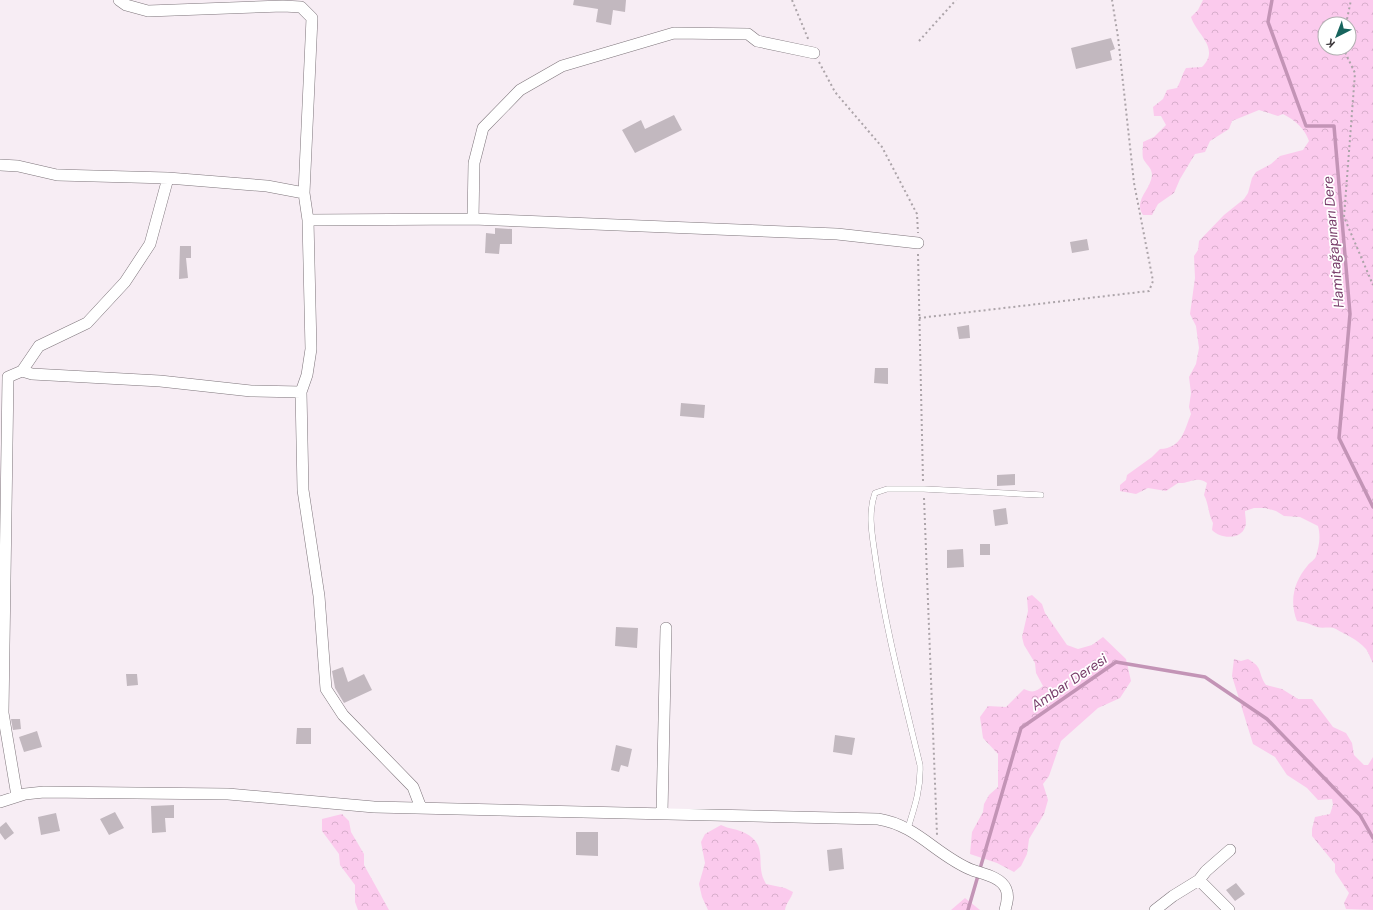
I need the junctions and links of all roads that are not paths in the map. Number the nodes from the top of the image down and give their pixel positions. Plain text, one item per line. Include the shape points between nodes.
1 (119, 0) edge
2 (814, 53) road end
3 (0, 165) edge
4 (168, 178) junction
5 (304, 193) junction
6 (473, 219) junction
7 (308, 220) junction
8 (918, 243) road end
9 (22, 371) junction
10 (4, 374) edge
11 (301, 392) junction
12 (1041, 495) dead end
13 (3, 524) edge
14 (666, 628) dead end
15 (17, 796) junction
16 (0, 802) edge
17 (422, 808) junction
18 (662, 814) junction
19 (908, 828) junction
20 (1230, 850) dead end
21 (1199, 880) junction
22 (1005, 910) edge
23 (1155, 910) edge
24 (1229, 910) edge

1 - 5 street via 126,5 148,11 301,7 312,18
2 - 6 street via 757,41 748,34 674,33 562,66 520,90 483,128 474,163
3 - 4 street via 18,166 57,175
4 - 5 street via 267,186
4 - 9 street via 150,244 125,282 87,323 39,346
5 - 7 street
6 - 7 street
6 - 8 street via 837,234
7 - 11 street via 311,349
9 - 10 street
9 - 11 street via 32,374 160,381 251,391
10 - 13 street
11 - 17 street via 304,490 319,596 326,689 343,715 413,787
12 - 19 lane via 924,489 887,489 875,493 871,505 871,522 882,603 920,765 918,798
13 - 15 street via 6,581 3,713
14 - 18 street
15 - 16 street
15 - 17 street via 44,792 228,794 374,807
17 - 18 street
18 - 19 street via 878,819
19 - 22 street via 962,866 999,880 1006,889 1008,899
20 - 21 street
21 - 23 street
21 - 24 street

